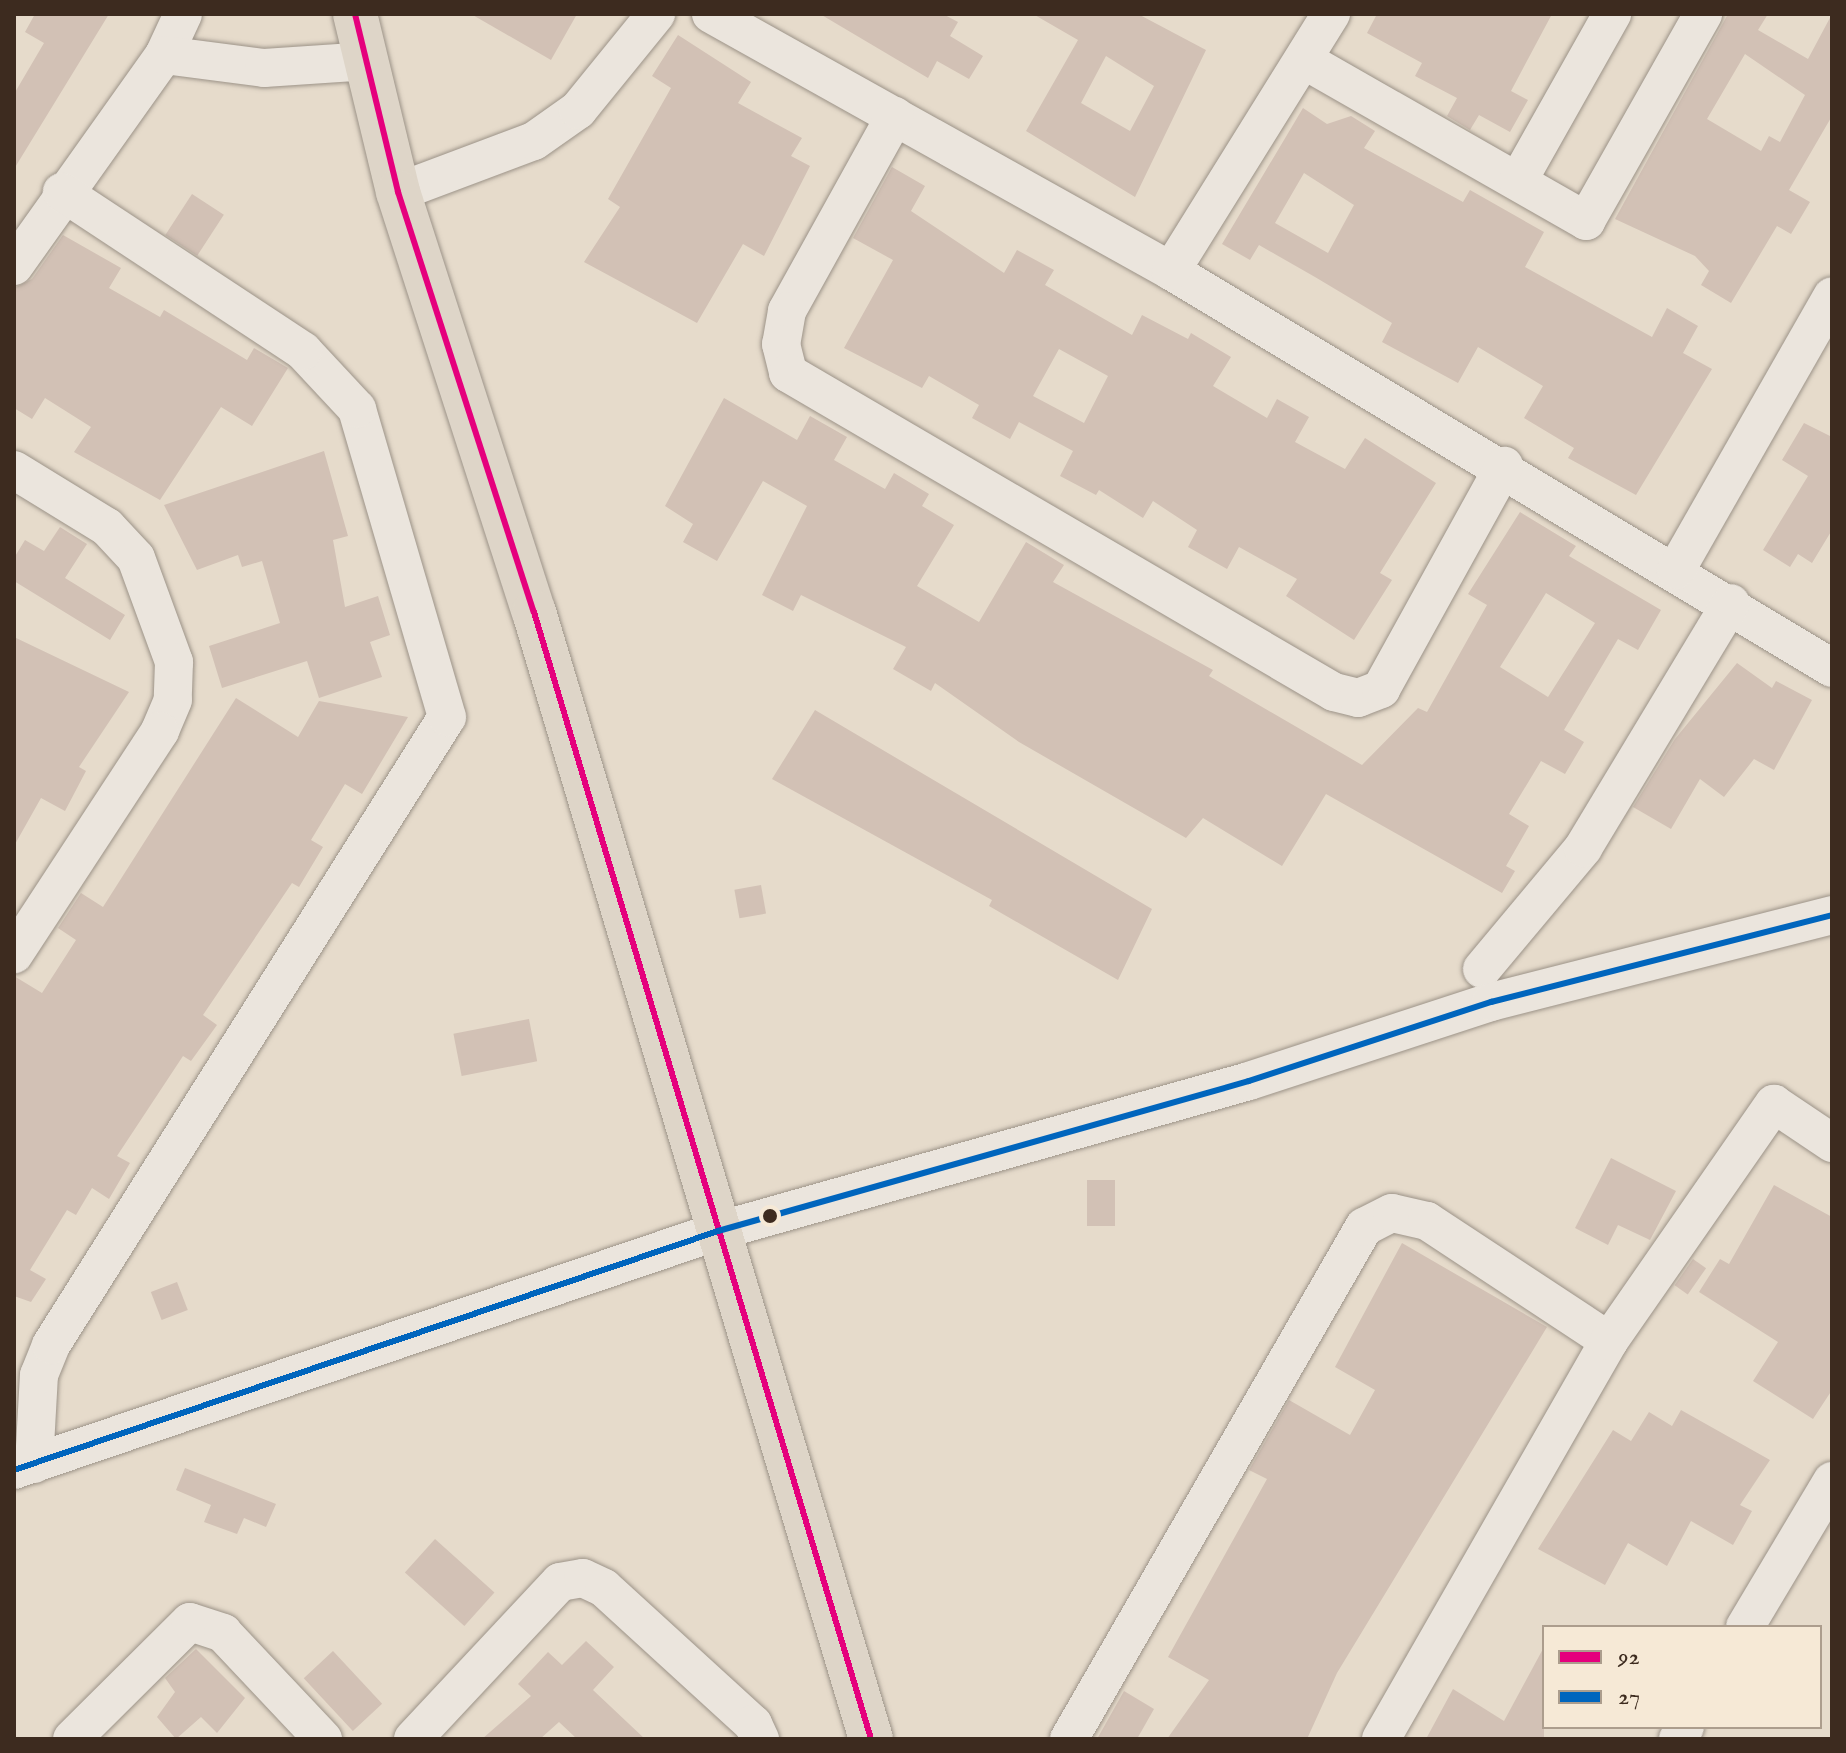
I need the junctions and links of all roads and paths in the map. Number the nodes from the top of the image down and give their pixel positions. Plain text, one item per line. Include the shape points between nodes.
1 (183, 14) edge
2 (355, 14) edge
3 (656, 14) edge
4 (711, 14) edge
5 (1331, 14) edge
6 (1612, 14) edge
7 (1703, 14) edge
8 (164, 55) junction
9 (1304, 60) junction
10 (369, 61) junction
11 (895, 116) junction
12 (1518, 181) junction
13 (62, 192) junction
14 (398, 192) junction
15 (14, 266) edge
16 (1171, 271) junction
17 (1832, 296) edge
18 (1504, 466) junction
19 (17, 477) edge
20 (1676, 570) junction
21 (1731, 603) junction
22 (1832, 668) edge
23 (1832, 915) edge
24 (14, 954) edge
25 (1482, 969) dead end
26 (1832, 1143) edge
27 (718, 1231) junction
28 (1609, 1341) junction
29 (24, 1467) edge
30 (1832, 1481) edge
31 (1746, 1625) edge
32 (72, 1739) edge
33 (323, 1739) edge
34 (413, 1739) edge
35 (760, 1739) edge
36 (871, 1739) edge
37 (1069, 1739) edge
38 (1381, 1739) edge

1 - 8 street
2 - 10 main road
3 - 14 street via 578,110 534,141
4 - 11 street
5 - 9 street
6 - 12 street
7 - 12 street via 1586,221
8 - 10 street via 264,68
8 - 13 street
9 - 12 street
9 - 16 street
10 - 14 main road
11 - 16 street
11 - 18 street via 787,311 781,344 788,373 1334,692 1358,698 1381,689
13 - 15 street
13 - 29 street via 303,351 357,409 447,717 51,1345 39,1375
14 - 27 main road via 534,612
16 - 18 street
17 - 20 street
18 - 20 street
19 - 24 street via 107,527 136,558 174,662 173,700 160,731
20 - 21 street
21 - 22 street
21 - 25 street via 1583,848
23 - 27 street via 1491,1002 1249,1081
26 - 28 street via 1774,1104
27 - 29 street
27 - 36 main road
28 - 37 street via 1427,1221 1392,1213 1364,1227
28 - 38 street
30 - 31 street
32 - 33 street via 190,1622 223,1633
34 - 35 street via 560,1582 583,1578 604,1588 753,1724

